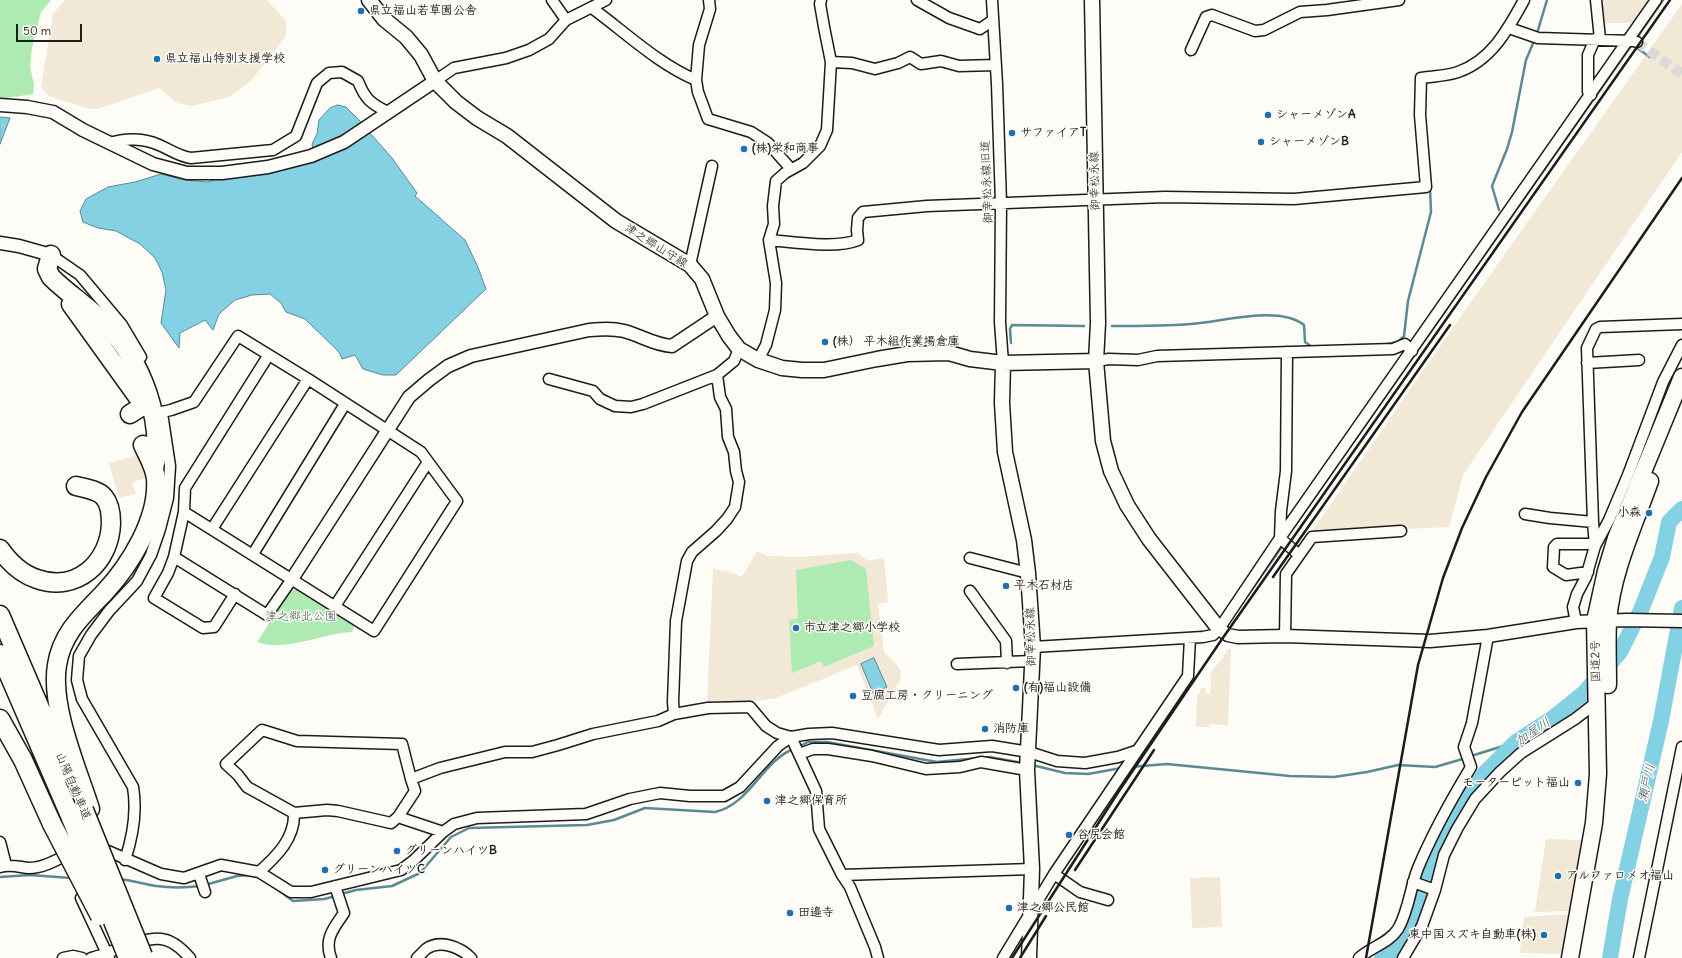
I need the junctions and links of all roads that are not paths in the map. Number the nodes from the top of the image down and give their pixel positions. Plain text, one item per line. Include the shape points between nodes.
1 (369, 0) edge
2 (552, 0) edge
3 (606, 0) edge
4 (709, 0) edge
5 (822, 0) edge
6 (917, 0) edge
7 (992, 0) edge
8 (1092, 0) edge
9 (1399, 0) edge
10 (1524, 0) edge
11 (1596, 0) edge
12 (1656, 0) edge
13 (592, 8) junction
14 (566, 20) junction
15 (992, 20) junction
16 (1509, 28) junction
17 (1597, 39) junction
18 (1632, 41) junction
19 (1191, 50) dead end
20 (832, 62) junction
21 (996, 65) junction
22 (696, 80) junction
23 (435, 81) junction
24 (1591, 95) junction
25 (0, 104) edge
26 (388, 112) junction
27 (110, 143) junction
28 (712, 166) dead end
29 (791, 170) junction
30 (1096, 201) junction
31 (1002, 203) junction
32 (769, 240) junction
33 (0, 243) edge
34 (51, 255) junction
35 (690, 265) junction
36 (718, 316) junction
37 (1682, 324) edge
38 (1682, 345) edge
39 (739, 349) junction
40 (1412, 351) junction
41 (1287, 352) junction
42 (268, 356) junction
43 (758, 360) junction
44 (1639, 360) dead end
45 (1096, 361) junction
46 (1003, 363) junction
47 (1587, 363) junction
48 (717, 375) junction
49 (1682, 377) edge
50 (308, 379) junction
51 (550, 379) dead end
52 (1682, 399) edge
53 (345, 404) junction
54 (162, 412) junction
55 (130, 414) dead end
56 (387, 430) junction
57 (143, 445) dead end
58 (428, 462) junction
59 (154, 470) junction
60 (76, 486) dead end
61 (184, 512) junction
62 (1525, 514) dead end
63 (1593, 522) junction
64 (1615, 523) junction
65 (212, 529) junction
66 (1401, 531) dead end
67 (1283, 541) junction
68 (1595, 546) junction
69 (0, 549) edge
70 (253, 554) junction
71 (1299, 555) junction
72 (174, 557) junction
73 (970, 558) dead end
74 (1588, 572) junction
75 (1028, 573) junction
76 (292, 578) junction
77 (970, 591) dead end
78 (235, 594) junction
79 (335, 606) junction
80 (0, 615) edge
81 (1602, 621) junction
82 (1682, 621) edge
83 (1576, 622) junction
84 (1219, 629) junction
85 (1285, 636) junction
86 (1488, 636) junction
87 (1190, 638) junction
88 (1033, 647) junction
89 (0, 654) edge
90 (1032, 661) junction
91 (1007, 663) junction
92 (957, 664) dead end
93 (1600, 692) junction
94 (674, 714) junction
95 (0, 719) edge
96 (791, 737) junction
97 (874, 740) junction
98 (1682, 747) edge
99 (1136, 751) junction
100 (799, 754) junction
101 (872, 756) junction
102 (1028, 762) junction
103 (411, 779) junction
104 (82, 812) junction
105 (294, 813) junction
106 (398, 817) junction
107 (443, 832) junction
108 (0, 842) edge
109 (63, 857) junction
110 (125, 860) junction
111 (3, 866) edge
112 (1032, 869) junction
113 (259, 872) junction
114 (199, 874) junction
115 (1054, 874) junction
116 (842, 875) junction
117 (1415, 882) junction
118 (335, 886) junction
119 (1433, 889) junction
120 (205, 892) dead end
121 (1108, 900) dead end
122 (1031, 912) junction
123 (112, 957) edge
124 (138, 957) edge
125 (63, 958) edge
126 (82, 958) edge
127 (91, 958) edge
128 (190, 958) edge
129 (331, 958) edge
130 (417, 958) edge
131 (471, 958) edge
132 (878, 958) edge
133 (1003, 958) edge
134 (1029, 958) edge
135 (1359, 958) edge
136 (1403, 958) edge
137 (1570, 958) edge
138 (1579, 958) edge
139 (1639, 958) edge

1 - 23 main road, 津之郷山守線 via 384,19 406,37 421,55
2 - 14 street
3 - 13 street
4 - 22 street via 710,9 699,45
5 - 20 street via 820,4
6 - 15 street via 949,18 980,29
7 - 15 street, 御幸松永線旧道
8 - 30 main road, 御幸松永線
9 - 19 street via 1300,12 1264,30 1255,31 1212,15 1206,17
10 - 16 street
11 - 17 street
12 - 18 street
13 - 14 street
13 - 22 street via 665,63
14 - 23 street via 548,39 529,50 506,58 454,68
15 - 21 street, 御幸松永線旧道
16 - 17 street via 1538,38
16 - 30 street via 1486,56 1472,66 1458,72 1421,78 1420,115 1426,187 1294,199 1164,197
17 - 18 street
17 - 24 street via 1588,55 1588,92
18 - 24 street
20 - 21 street via 852,63 875,69 910,57 921,64 941,61 959,66
20 - 29 street via 827,130 820,146 803,163
21 - 31 street, 御幸松永線旧道
22 - 29 street via 708,119 751,132 768,142
23 - 26 street
23 - 35 main road, 津之郷山守線 via 456,102 507,136 616,221
24 - 40 street
25 - 27 street via 53,112
26 - 27 street via 344,142 311,156 268,167 222,173 187,173 153,164
26 - 27 street via 377,107 364,95 358,81 342,72 328,73 317,83 296,136 272,150 191,158 179,156 158,144 139,140
28 - 35 street
29 - 32 street via 776,181 774,224
30 - 31 street
30 - 45 main road, 御幸松永線
31 - 32 street via 863,212 858,218 858,240 852,242 818,244
31 - 46 street, 御幸松永線旧道 via 1000,322
32 - 43 street via 776,283 775,310 766,345
33 - 34 street
34 - 54 street via 80,275 122,325 149,375
34 - 55 highway via 44,271 47,279 73,306 140,400 141,407
34 - 59 highway via 47,268 51,277 113,332 137,369 147,392 154,421 157,446
35 - 36 main road, 津之郷山守線 via 702,280
36 - 39 main road, 津之郷山守線
36 - 56 street via 672,346 664,346 625,331 607,328 471,356 448,366 409,397
37 - 47 street via 1600,327 1587,348
38 - 64 street via 1664,382
39 - 43 main road, 津之郷山守線
39 - 48 street via 734,360
40 - 41 street via 1405,344 1393,349
40 - 67 street
41 - 45 street via 1157,356 1138,360
41 - 67 street via 1286,472 1281,511
42 - 50 street
42 - 54 street via 238,336 194,402
42 - 61 street via 185,488
43 - 46 main road, 津之郷山守線 via 782,368 802,370 824,370 907,354 949,353 970,359
44 - 47 street
45 - 46 main road
45 - 84 main road, 御幸松永線 via 1103,441 1111,471 1127,505 1149,539
46 - 75 main road, 御幸松永線 via 1005,452 1024,540
47 - 63 street
48 - 51 street via 631,407 615,406 600,399 593,391
48 - 94 street via 739,482 734,507 727,518 692,552 687,561 676,621
49 - 64 highway, 国道2号
50 - 53 street
50 - 65 street
52 - 81 highway, 国道2号 via 1620,564
53 - 56 street
53 - 70 street
54 - 110 street via 170,466 168,498 160,529 151,555 137,582 90,635 79,656 78,680 82,699 133,787 135,800 131,842
56 - 58 street via 420,452
56 - 76 street
57 - 59 highway
58 - 79 street
58 - 79 street via 458,501 388,611 374,631
59 - 104 highway via 154,503 146,530 129,562 70,630 57,665 57,697
60 - 69 highway via 103,496 109,505 111,515 106,550 89,571 62,582 37,579 25,574
61 - 65 street
61 - 72 street
62 - 63 street
63 - 68 street
64 - 68 street
64 - 81 highway, 国道2号 via 1606,571
65 - 70 street
66 - 71 street via 1312,537
67 - 71 street
67 - 84 street
68 - 74 street
68 - 74 street via 1558,544 1554,547 1553,567 1566,574
70 - 76 street
71 - 85 street via 1286,574
72 - 78 street
72 - 78 street via 154,598 184,617 203,628 214,627
73 - 75 street
74 - 83 street via 1577,594 1574,607
75 - 88 main road, 御幸松永線
76 - 78 street via 267,615
76 - 79 street
77 - 91 street via 1006,641
80 - 104 highway, 山陽自動車道
81 - 82 street
81 - 83 street
81 - 93 highway, 国道2号
83 - 86 street
84 - 85 street via 1238,637
84 - 87 street via 1213,635
85 - 86 street via 1430,641
86 - 117 street via 1472,723 1464,747 1471,767 1432,836
87 - 88 street
87 - 99 street via 1188,676
88 - 90 main road, 御幸松永線
89 - 104 highway, 山陽自動車道
90 - 91 street
90 - 102 main road, 御幸松永線
91 - 92 street
93 - 119 street via 1575,719 1521,753 1475,799 1444,855
93 - 137 highway, 国道2号 via 1594,823
93 - 138 highway, 国道2号 via 1607,778 1604,823
94 - 96 street via 708,708 750,707 766,726 777,734
94 - 103 street via 658,721 593,734 558,746 532,752 505,752 440,768
95 - 123 highway, bridge via 23,760 52,824 108,933
96 - 97 street via 832,732
96 - 100 street
96 - 107 street via 778,746 740,787 724,796 660,793 630,799 586,814 477,818 454,824
97 - 101 street
97 - 102 street via 938,750 992,746
98 - 139 street
99 - 102 street via 1086,763
99 - 115 street
100 - 101 street via 813,749 828,749
100 - 116 street via 816,791 819,829
101 - 102 street via 926,769 960,767 981,762
102 - 112 main road, 御幸松永線
103 - 105 street via 402,744 297,741 262,730 226,764 247,787
103 - 106 street via 415,791
104 - 124 highway, 山陽自動車道, bridge
104 - 124 highway, 山陽自動車道, bridge via 103,858
105 - 106 street via 338,811 391,823
105 - 113 street via 295,825 284,846
106 - 107 street
107 - 118 street via 400,870
108 - 111 street
109 - 110 street via 78,850 108,851
109 - 111 street via 30,868
109 - 123 street
110 - 114 street via 161,874 184,878
112 - 116 street
112 - 122 main road, 御幸松永線
113 - 114 street via 221,865
113 - 118 street via 291,892 310,892
114 - 120 street
115 - 121 street via 1080,892
115 - 122 street
116 - 132 street via 850,887
117 - 119 street
117 - 135 street via 1398,929 1390,938
118 - 129 street via 344,914 328,942 327,949
119 - 136 street via 1422,926
122 - 133 street
122 - 134 main road, 御幸松永線
123 - 127 street
123 - 128 street via 146,940 162,939 175,944
125 - 126 street
130 - 131 street via 428,948 442,945 463,950

